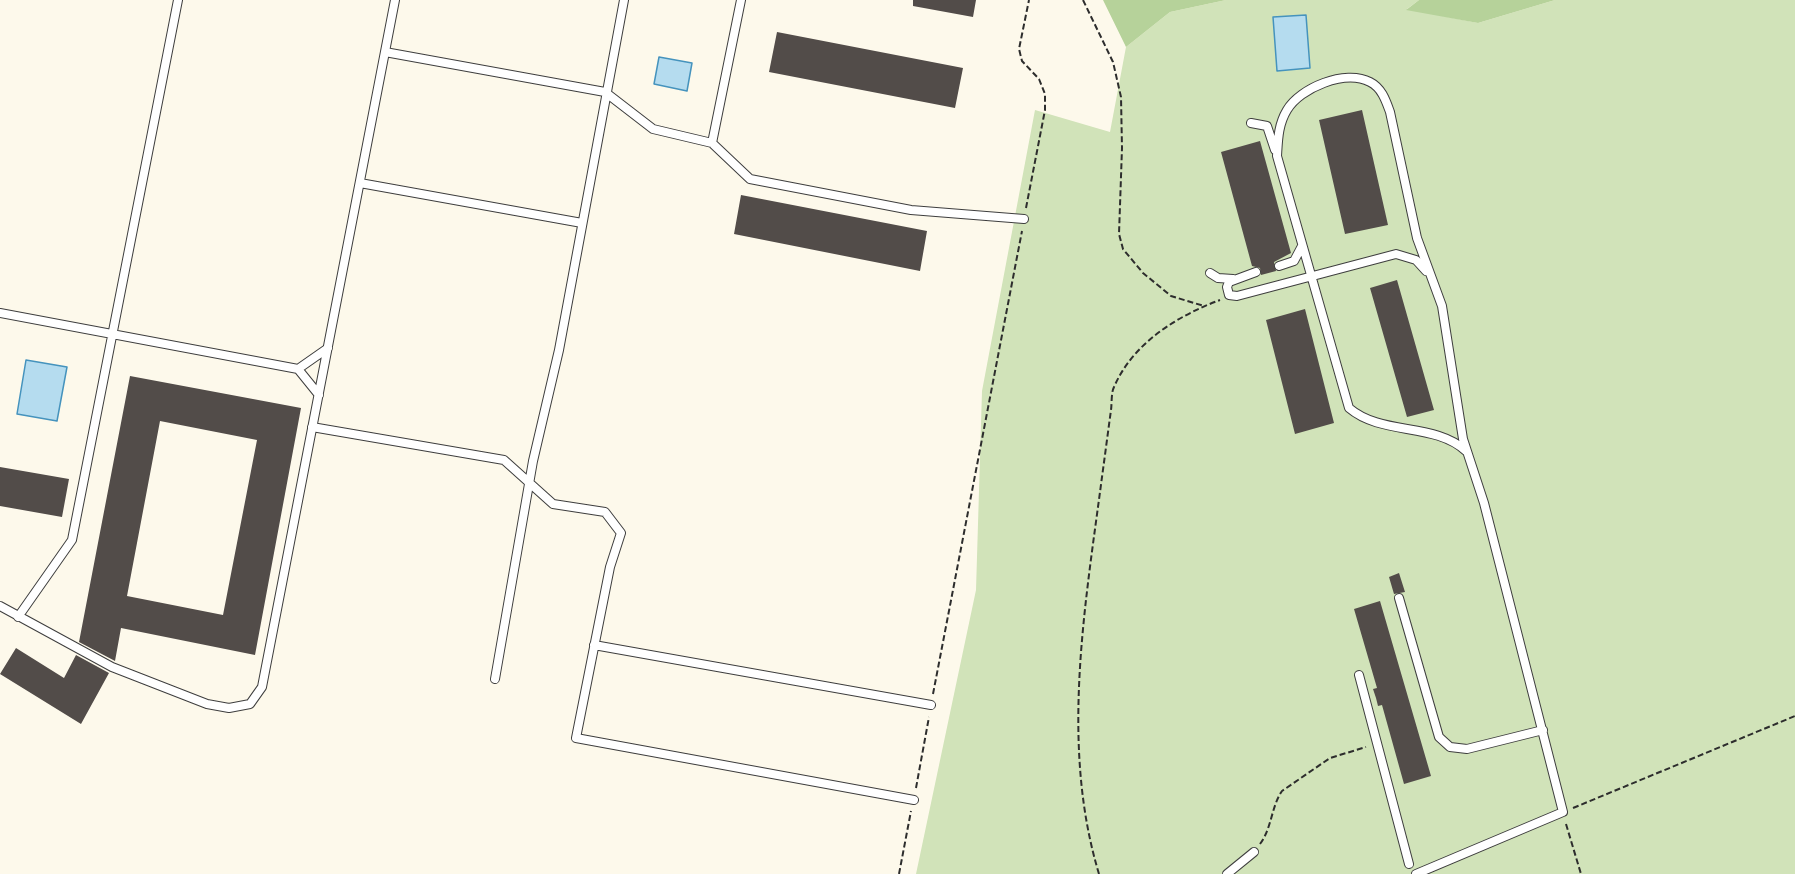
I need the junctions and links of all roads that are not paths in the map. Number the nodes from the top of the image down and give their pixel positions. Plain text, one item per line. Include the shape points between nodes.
1 (178, 0) edge
2 (395, 0) edge
3 (624, 0) edge
4 (741, 0) edge
5 (385, 52) junction
6 (605, 92) junction
7 (1251, 123) dead end
8 (712, 143) junction
9 (1277, 156) junction
10 (360, 183) junction
11 (1024, 219) road end
12 (582, 223) junction
13 (1302, 245) junction
14 (1279, 266) dead end
15 (1256, 272) dead end
16 (1210, 273) dead end
17 (1311, 276) junction
18 (1233, 279) junction
19 (1433, 279) junction
20 (1237, 296) junction
21 (1220, 300) road end
22 (0, 313) edge
23 (112, 334) junction
24 (328, 348) junction
25 (298, 369) junction
26 (319, 395) junction
27 (312, 427) junction
28 (1466, 451) junction
29 (529, 481) junction
30 (1400, 598) dead end
31 (0, 606) edge
32 (18, 616) junction
33 (594, 645) junction
34 (1359, 675) dead end
35 (495, 679) dead end
36 (931, 705) road end
37 (1543, 730) junction
38 (914, 800) road end
39 (1254, 852) road end
40 (1409, 864) dead end
41 (1227, 874) edge
42 (1416, 874) edge

1 - 23 lane
2 - 5 lane
3 - 6 lane
4 - 8 lane
5 - 6 lane
5 - 10 lane
6 - 8 lane via 653,129
6 - 12 lane
7 - 9 lane via 1267,126
8 - 11 lane via 750,179 911,210
9 - 13 lane
9 - 19 lane via 1281,121 1295,100 1306,92 1353,78 1377,86 1390,112 1414,228
10 - 12 lane
10 - 24 lane
12 - 29 lane via 560,350
13 - 14 lane via 1294,261
13 - 17 lane
15 - 18 lane
16 - 18 lane
17 - 19 lane via 1396,254 1416,260
17 - 20 lane
17 - 28 lane via 1349,408 1373,420 1443,435
18 - 20 lane via 1227,292
19 - 28 lane via 1442,306
20 - 21 lane
22 - 23 lane
23 - 25 lane
23 - 32 lane via 72,540
24 - 25 lane
24 - 26 lane
25 - 26 lane
26 - 27 lane
27 - 29 lane via 504,460
27 - 32 lane via 262,687 250,704 229,708 207,704 112,667
28 - 37 lane via 1484,503
29 - 33 lane via 553,504 605,512 621,533
29 - 35 lane
30 - 37 lane via 1439,737 1450,747 1467,749
31 - 32 lane
33 - 36 lane
33 - 38 lane via 576,738
34 - 40 lane
37 - 42 lane via 1563,812
39 - 41 lane

